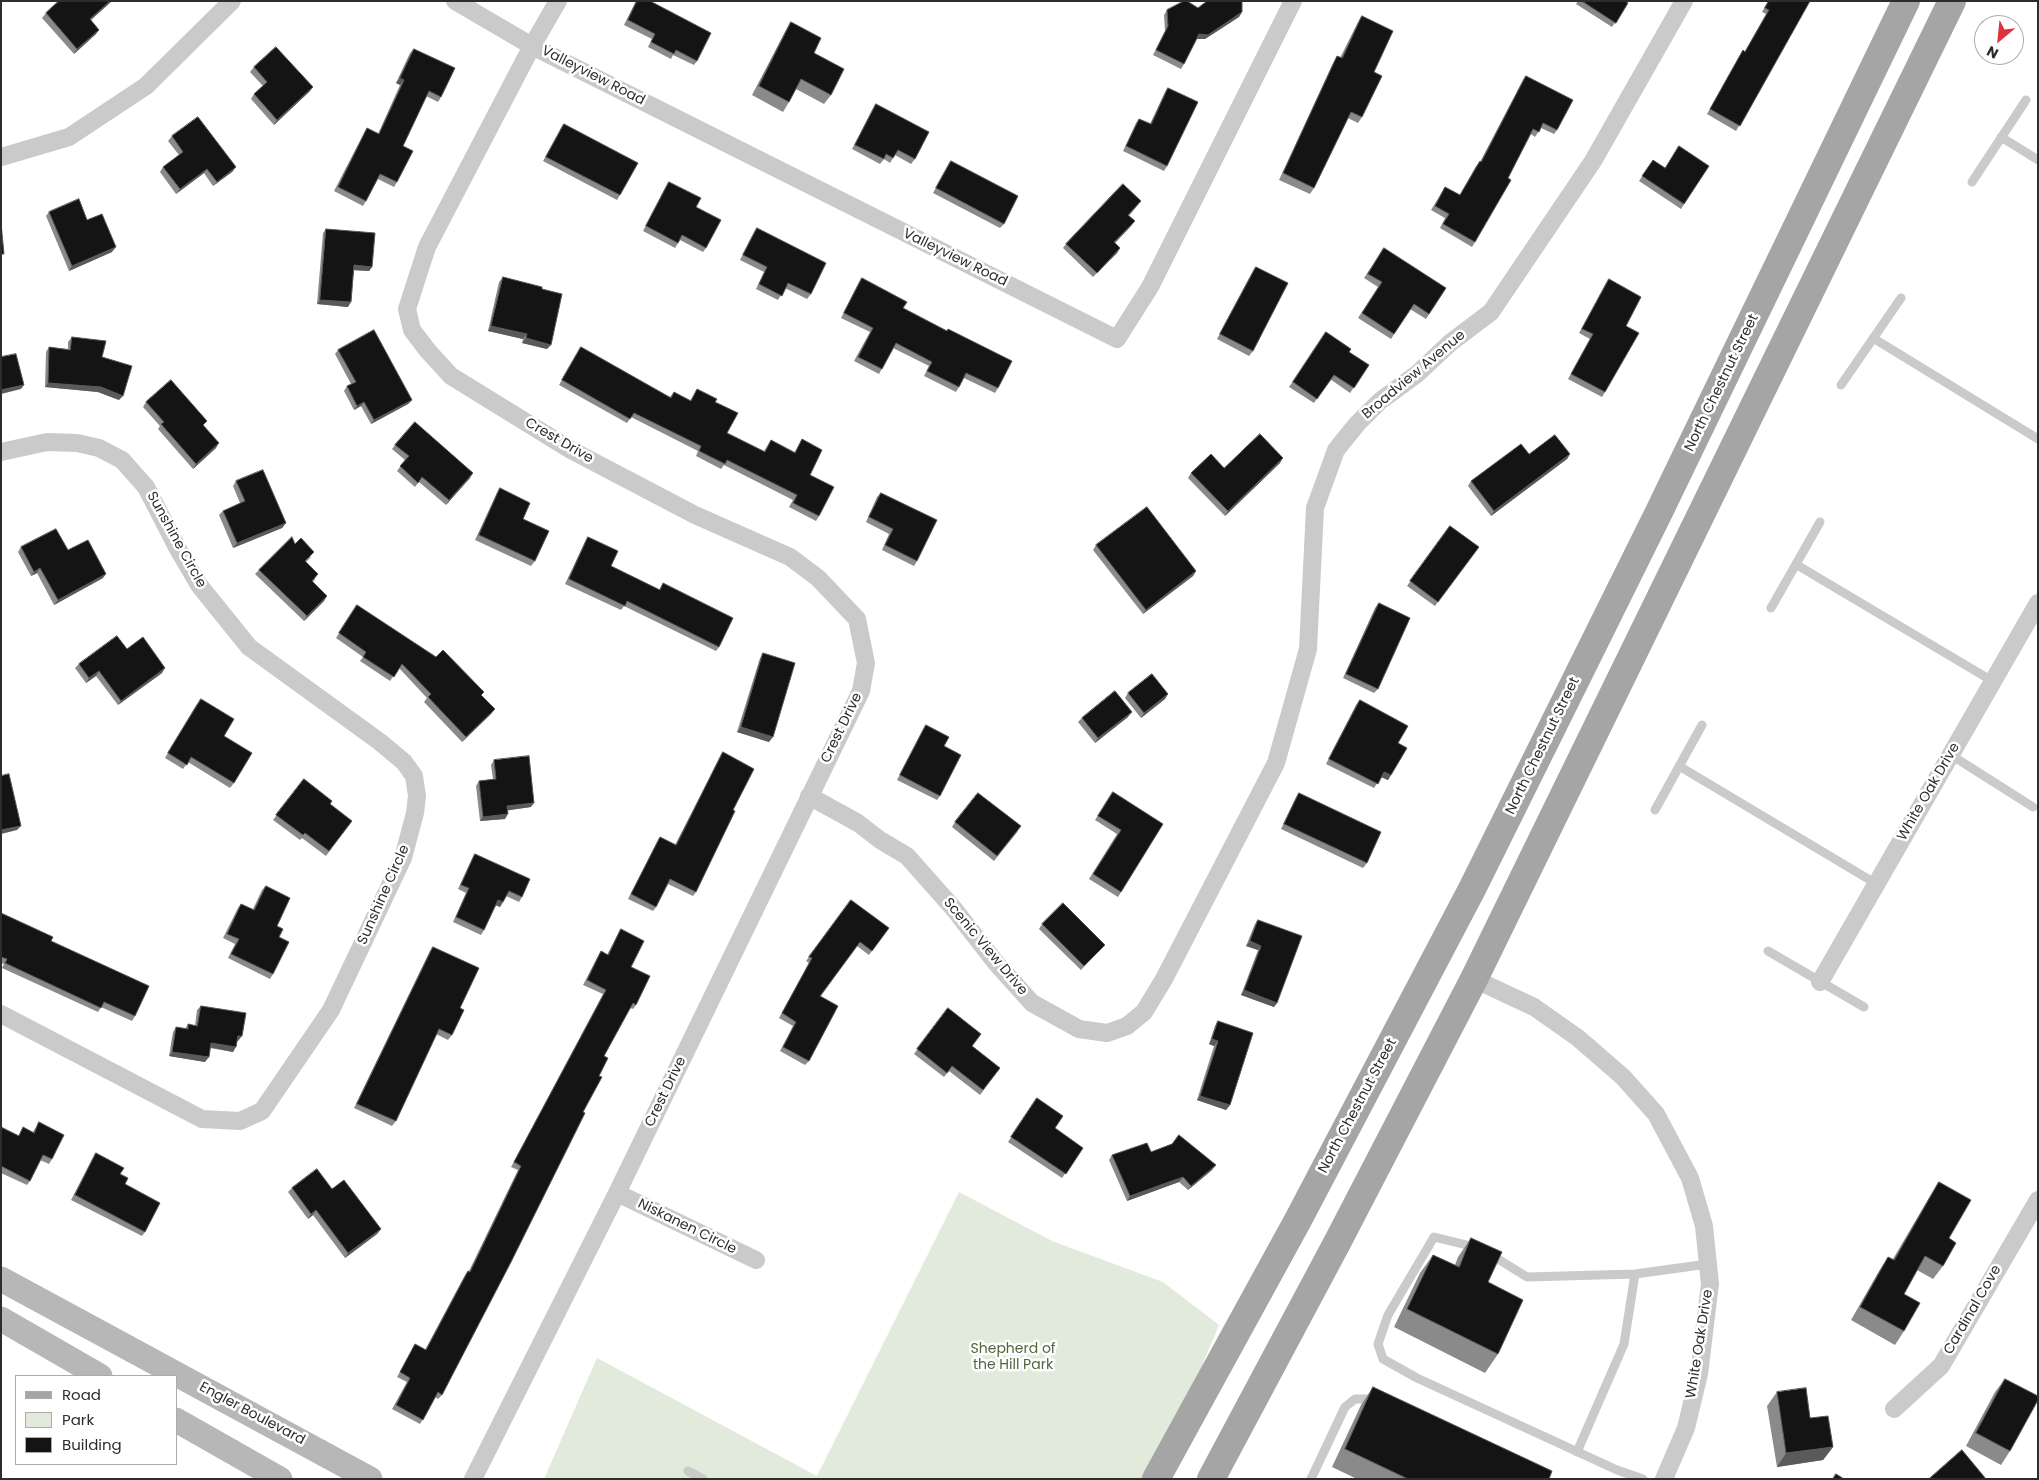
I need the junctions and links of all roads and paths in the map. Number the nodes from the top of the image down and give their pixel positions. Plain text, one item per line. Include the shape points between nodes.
1 (232, 1) edge
2 (454, 1) edge
3 (558, 1) edge
4 (1293, 1) edge
5 (1684, 1) edge
6 (1906, 1) edge
7 (1952, 1) edge
8 (532, 46) junction
9 (2026, 100) dead end
10 (2001, 136) junction
11 (1, 157) edge
12 (2038, 160) edge
13 (1972, 182) dead end
14 (1901, 298) dead end
15 (1874, 338) junction
16 (1841, 385) dead end
17 (2038, 440) edge
18 (1, 452) edge
19 (1820, 522) dead end
20 (1797, 565) junction
21 (2038, 603) edge
22 (1771, 608) dead end
23 (1994, 682) junction
24 (1702, 725) dead end
25 (1951, 755) junction
26 (1679, 766) junction
27 (809, 796) junction
28 (2033, 807) dead end
29 (1655, 810) dead end
30 (1246, 821) joint
31 (1875, 884) junction
32 (1768, 951) dead end
33 (1474, 979) junction
34 (1820, 982) junction
35 (1864, 1007) dead end
36 (1, 1014) edge
37 (617, 1193) junction
38 (2038, 1200) edge
39 (756, 1260) dead end
40 (1708, 1264) junction
41 (1636, 1274) junction
42 (1, 1279) edge
43 (1, 1319) edge
44 (98, 1375) edge
45 (1386, 1408) edge
46 (1894, 1409) dead end
47 (178, 1421) edge
48 (1577, 1452) junction
49 (688, 1471) dead end
50 (280, 1479) edge
51 (370, 1479) edge
52 (473, 1479) edge
53 (703, 1479) edge
54 (1156, 1479) edge
55 (1211, 1479) edge
56 (1311, 1479) edge
57 (1643, 1479) edge
58 (1664, 1479) edge

1 - 11 street via 146,86 69,137
2 - 8 street, Valleyview Road
3 - 8 street, Crest Drive
4 - 8 street, Valleyview Road via 1150,287 1117,339
5 - 30 street, Broadview Avenue via 1593,161 1491,312 1380,401 1336,450 1314,508 1308,649 1276,763
6 - 54 main road, North Chestnut Street via 1667,496 1472,889 1298,1220
7 - 33 main road
8 - 27 street, Crest Drive via 427,247 407,309 412,330 451,376 571,450 695,516 790,557 818,578 857,619 866,663 861,691
9 - 10 lane
10 - 12 lane
10 - 13 lane
14 - 15 lane
15 - 16 lane
15 - 17 lane
18 - 36 street, Sunshine Circle via 47,442 77,443 98,448 122,460 146,487 200,585 249,647 404,762 414,776 417,796 416,813 402,858 331,1010 262,1111 240,1121 202,1119
19 - 20 lane
20 - 22 lane
20 - 23 lane
21 - 23 street, White Oak Drive
23 - 25 street, White Oak Drive
24 - 26 lane
25 - 28 lane
25 - 31 street, White Oak Drive
26 - 29 lane
26 - 31 lane
27 - 30 street, Scenic View Drive via 858,823 907,856 1032,1003 1078,1029 1107,1033 1128,1026 1144,1012
27 - 37 street, Crest Drive
31 - 34 street, White Oak Drive
32 - 34 lane
33 - 40 street, White Oak Drive via 1534,1007 1578,1038 1623,1077 1656,1114 1690,1178 1704,1226
33 - 55 main road
34 - 35 lane
37 - 39 street, Niskanen Circle
37 - 52 street, Crest Drive
38 - 46 street, Cardinal Cove via 1941,1366
40 - 41 lane
40 - 58 street, White Oak Drive via 1710,1284 1698,1374 1686,1428
41 - 48 lane via 1624,1344
41 - 48 lane via 1527,1277 1479,1248 1434,1237 1388,1315 1378,1344 1383,1359 1417,1378
42 - 51 main road, Engler Boulevard
43 - 44 main road
45 - 56 lane via 1368,1399 1355,1398 1345,1407
47 - 50 main road
48 - 57 lane
49 - 53 lane

